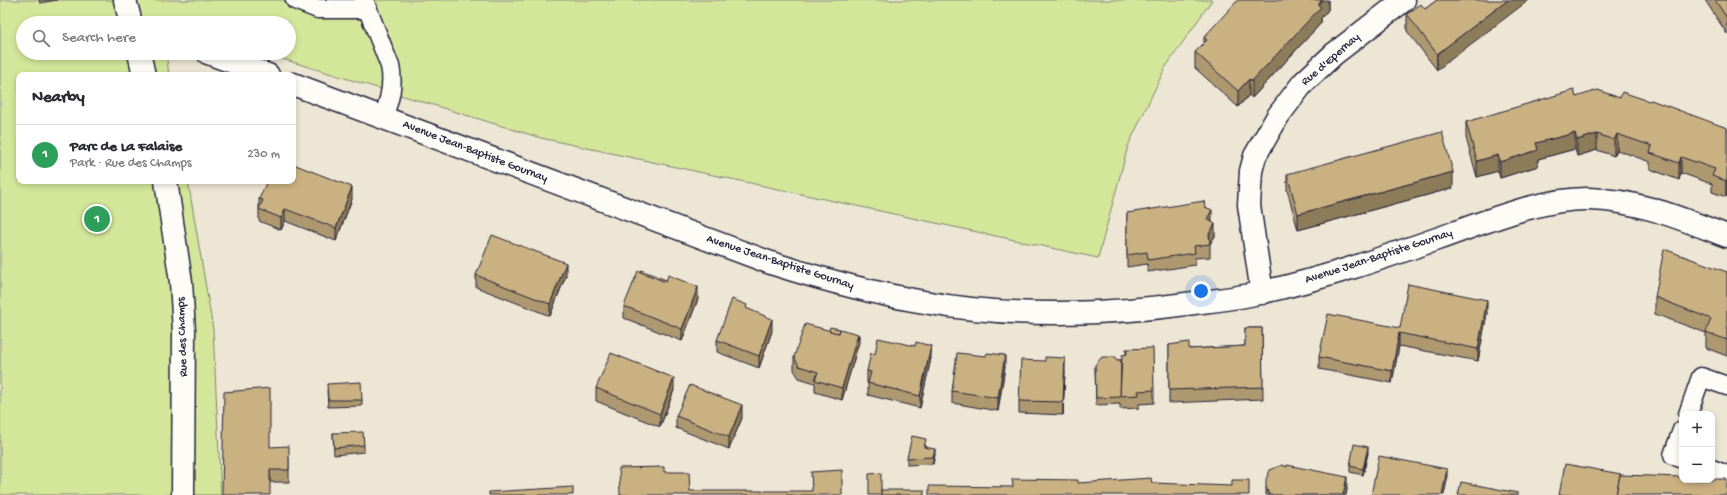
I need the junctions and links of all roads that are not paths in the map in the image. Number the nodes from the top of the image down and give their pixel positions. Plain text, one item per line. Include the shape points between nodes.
1 (125, 0) edge
2 (295, 0) edge
3 (1404, 0) edge
4 (366, 4) edge
5 (129, 16) edge
6 (141, 60) edge
7 (227, 60) edge
8 (143, 72) edge
9 (260, 72) edge
10 (296, 85) edge
11 (383, 117) junction
12 (166, 184) edge
13 (1727, 236) edge
14 (1262, 293) junction
15 (1727, 386) edge
16 (1689, 411) edge
17 (1679, 438) edge
18 (1679, 458) edge
19 (1715, 470) edge
20 (1727, 475) edge
21 (183, 495) edge

1 - 5 street
2 - 4 lane via 318,9
3 - 14 street, Rue d'Epernay via 1334,54 1303,83 1278,116 1255,156 1248,204
4 - 11 lane via 392,77 391,91
6 - 8 street
7 - 9 street
10 - 11 street, Avenue Jean-Baptiste Gournay
11 - 14 street, Avenue Jean-Baptiste Gournay via 771,263 850,287 926,303 996,310 1074,313 1168,307
12 - 21 street, Rue des Champs via 184,323
13 - 14 street, Avenue Jean-Baptiste Gournay via 1649,208 1606,200 1572,199 1530,208 1342,272
15 - 16 lane via 1701,377
17 - 18 lane via 1673,455
19 - 20 lane

